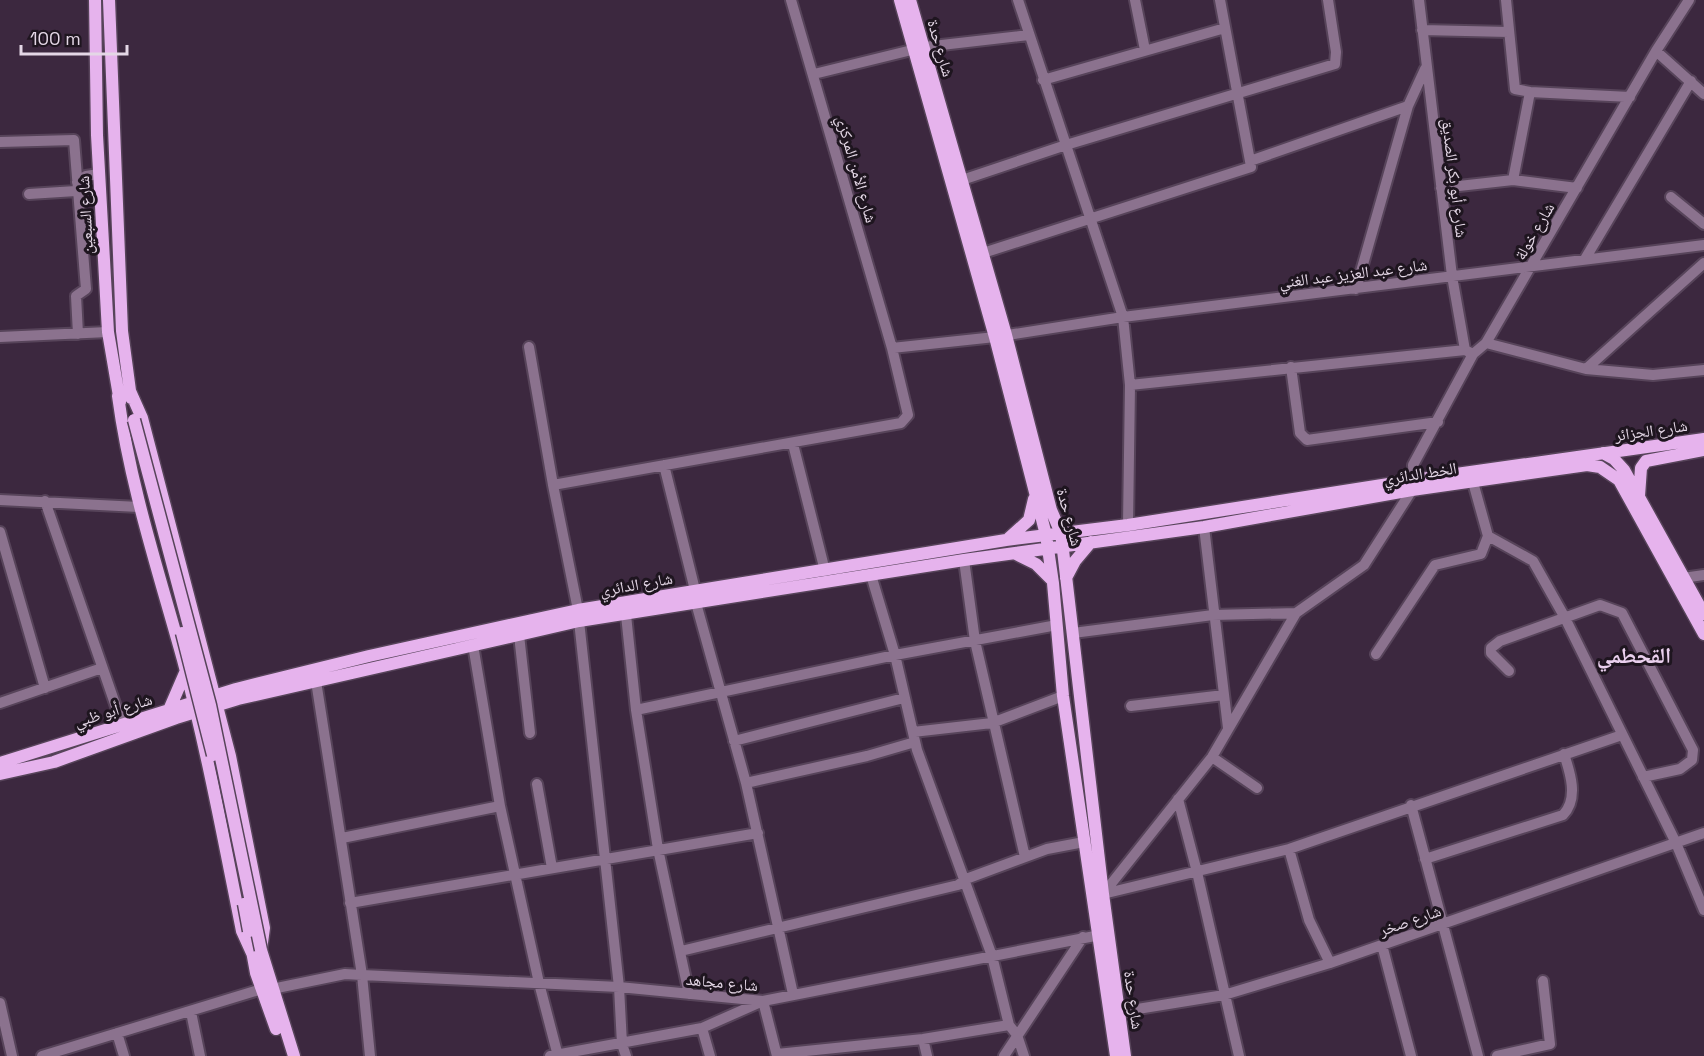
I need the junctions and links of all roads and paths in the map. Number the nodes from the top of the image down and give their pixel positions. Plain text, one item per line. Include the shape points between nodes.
1 (95, 0) edge
2 (109, 0) edge
3 (791, 0) edge
4 (900, 0) edge
5 (910, 0) edge
6 (1018, 0) edge
7 (1135, 0) edge
8 (1220, 0) edge
9 (1328, 0) edge
10 (1419, 0) edge
11 (1506, 0) edge
12 (1689, 0) edge
13 (1225, 28) junction
14 (1422, 30) junction
15 (1509, 33) junction
16 (1029, 35) junction
17 (919, 48) junction
18 (1145, 50) junction
19 (1656, 51) junction
20 (1426, 67) junction
21 (814, 74) junction
22 (1043, 80) junction
23 (1691, 81) junction
24 (1530, 92) junction
25 (1236, 93) junction
26 (1704, 94) edge
27 (1630, 97) junction
28 (1408, 106) junction
29 (0, 142) edge
30 (1066, 145) junction
31 (1250, 161) junction
32 (99, 174) junction
33 (962, 180) junction
34 (1513, 180) junction
35 (77, 186) junction
36 (1441, 188) junction
37 (1577, 188) junction
38 (29, 194) dead end
39 (1671, 197) dead end
40 (1092, 219) junction
41 (1704, 224) edge
42 (1704, 245) edge
43 (983, 253) junction
44 (1585, 259) junction
45 (1704, 263) edge
46 (1531, 265) junction
47 (1452, 276) junction
48 (1356, 288) junction
49 (1123, 317) junction
50 (108, 332) junction
51 (78, 334) junction
52 (1000, 336) junction
53 (0, 337) edge
54 (1486, 343) junction
55 (529, 347) dead end
56 (892, 348) junction
57 (1469, 352) junction
58 (1291, 367) junction
59 (1586, 369) junction
60 (1704, 370) edge
61 (1130, 385) junction
62 (124, 393) junction
63 (1438, 422) junction
64 (131, 423) junction
65 (1704, 439) edge
66 (793, 444) junction
67 (1704, 450) edge
68 (1603, 453) junction
69 (664, 465) junction
70 (1472, 477) junction
71 (553, 485) junction
72 (1413, 485) junction
73 (1639, 496) junction
74 (1035, 497) junction
75 (0, 500) edge
76 (45, 501) junction
77 (139, 507) junction
78 (1051, 510) junction
79 (1128, 525) junction
80 (1204, 527) junction
81 (1085, 530) junction
82 (0, 532) edge
83 (1061, 534) junction
84 (1046, 536) junction
85 (1488, 536) junction
86 (1006, 540) junction
87 (1092, 542) junction
88 (1063, 546) junction
89 (1048, 548) junction
90 (1015, 553) junction
91 (3, 556) edge
92 (964, 560) junction
93 (825, 571) junction
94 (871, 575) junction
95 (1704, 575) edge
96 (1683, 578) junction
97 (1060, 581) junction
98 (696, 590) junction
99 (696, 603) junction
100 (1296, 613) junction
101 (1704, 614) edge
102 (626, 615) junction
103 (1213, 615) junction
104 (578, 616) junction
105 (1564, 616) junction
106 (1058, 626) junction
107 (1704, 632) edge
108 (1073, 633) junction
109 (519, 634) junction
110 (975, 641) junction
111 (473, 645) junction
112 (383, 653) junction
113 (1376, 654) dead end
114 (206, 655) junction
115 (369, 656) junction
116 (895, 656) junction
117 (383, 666) junction
118 (184, 667) junction
119 (102, 668) junction
120 (370, 669) junction
121 (1509, 671) dead end
122 (316, 681) junction
123 (213, 682) junction
124 (45, 688) junction
125 (720, 693) junction
126 (237, 694) junction
127 (1224, 695) junction
128 (1063, 696) junction
129 (904, 698) junction
130 (217, 700) junction
131 (0, 703) edge
132 (1131, 705) dead end
133 (194, 707) junction
134 (636, 710) junction
135 (173, 714) junction
136 (222, 722) junction
137 (992, 723) junction
138 (122, 724) junction
139 (1228, 728) junction
140 (530, 732) dead end
141 (1622, 735) junction
142 (201, 736) junction
143 (914, 737) junction
144 (734, 741) junction
145 (55, 746) junction
146 (32, 753) junction
147 (1564, 754) junction
148 (230, 756) junction
149 (1212, 757) junction
150 (60, 759) junction
151 (208, 762) junction
152 (0, 763) edge
153 (35, 766) junction
154 (0, 774) edge
155 (1643, 777) junction
156 (746, 783) junction
157 (537, 784) dead end
158 (1257, 788) dead end
159 (1178, 799) junction
160 (1411, 805) junction
161 (500, 806) junction
162 (758, 833) junction
163 (1704, 833) edge
164 (342, 838) junction
165 (1084, 842) junction
166 (1676, 843) junction
167 (658, 849) junction
168 (1289, 849) junction
169 (1025, 857) junction
170 (605, 858) junction
171 (1425, 859) junction
172 (552, 868) junction
173 (1197, 872) junction
174 (516, 873) junction
175 (966, 879) junction
176 (1103, 894) junction
177 (350, 903) junction
178 (1704, 910) edge
179 (1443, 924) junction
180 (778, 926) junction
181 (1103, 934) junction
182 (1083, 937) junction
183 (1382, 945) junction
184 (681, 951) junction
185 (256, 952) junction
186 (992, 956) junction
187 (1330, 963) junction
188 (362, 975) junction
189 (1544, 981) dead end
190 (539, 983) junction
191 (619, 987) junction
192 (268, 992) junction
193 (688, 994) junction
194 (793, 994) junction
195 (1224, 995) junction
196 (763, 1001) junction
197 (0, 1007) edge
198 (191, 1012) junction
199 (1119, 1012) junction
200 (1009, 1025) junction
201 (702, 1028) junction
202 (117, 1033) junction
203 (1017, 1035) junction
204 (923, 1040) junction
205 (622, 1044) junction
206 (1528, 1054) edge
207 (555, 1055) edge
208 (777, 1055) edge
209 (12, 1056) edge
210 (42, 1056) edge
211 (124, 1056) edge
212 (200, 1056) edge
213 (286, 1056) edge
214 (294, 1056) edge
215 (369, 1056) edge
216 (626, 1056) edge
217 (710, 1056) edge
218 (927, 1056) edge
219 (1002, 1056) edge
220 (1024, 1056) edge
221 (1116, 1056) edge
222 (1125, 1056) edge
223 (1239, 1056) edge
224 (1411, 1056) edge
225 (1478, 1056) edge
226 (1497, 1056) edge

1 - 32 main road, شارع السبعين
2 - 62 main road, شارع السبعين
3 - 21 street, شارع الأمن المركزي
4 - 17 main road, شارع حدة
5 - 17 main road, شارع حدة
6 - 16 street
7 - 18 street
8 - 13 street
9 - 25 street via 1335,64
10 - 14 street, شارع أبو بكر الصديق
11 - 15 street
12 - 19 street, شارع خولة
13 - 18 street
13 - 25 street
14 - 15 street
14 - 20 street, شارع أبو بكر الصديق
15 - 24 street via 1515,89
16 - 17 street
16 - 22 street
17 - 21 street
17 - 33 main road, شارع حدة
17 - 52 main road, شارع حدة
18 - 22 street
19 - 23 street
19 - 27 street, شارع خولة
20 - 28 street
20 - 36 street, شارع أبو بكر الصديق
21 - 56 street, شارع الأمن المركزي
22 - 30 street
23 - 26 street
23 - 44 street
24 - 27 street
24 - 34 street
25 - 30 street
25 - 31 street
27 - 37 street, شارع خولة
28 - 31 street
28 - 48 street
29 - 35 street via 74,140
30 - 33 street
30 - 40 street
31 - 40 street via 1251,167
32 - 35 street via 86,176
32 - 50 main road, شارع السبعين
33 - 43 main road, شارع حدة
34 - 36 street
34 - 37 street
35 - 38 street
35 - 51 street via 86,289 76,296
36 - 47 street, شارع أبو بكر الصديق
37 - 46 street, شارع خولة
39 - 41 street
40 - 43 street
40 - 49 street
42 - 44 street, شارع عبد العزيز عبد الغني
43 - 52 main road, شارع حدة
44 - 46 street, شارع عبد العزيز عبد الغني
45 - 59 street
46 - 47 street, شارع عبد العزيز عبد الغني
46 - 54 street, شارع خولة
47 - 48 street, شارع عبد العزيز عبد الغني
47 - 57 street, شارع أبو بكر الصديق
48 - 49 street, شارع عبد العزيز عبد الغني
49 - 52 street, شارع عبد العزيز عبد الغني
49 - 61 street
50 - 51 street
50 - 62 main road, شارع السبعين
51 - 53 street
52 - 56 street, شارع عبد العزيز عبد الغني
52 - 74 main road, شارع حدة
52 - 78 main road, شارع حدة
54 - 57 street, شارع خولة
54 - 59 street
55 - 71 street
56 - 66 street, شارع الأمن المركزي via 908,415 901,423
57 - 58 street
57 - 63 street, شارع خولة
58 - 61 street
58 - 63 street via 1300,433 1307,440
59 - 60 street via 1653,375
61 - 79 street
62 - 64 main road, شارع السبعين
62 - 77 main road
62 - 114 main road via 142,418
63 - 72 street, شارع خولة via 1413,465
64 - 185 main road, bridge via 201,706
64 - 185 main road, bridge via 210,705
65 - 68 main road, شارع الجزائر
66 - 69 street
66 - 93 street
67 - 73 main road, شارع الجزائر via 1646,461 1641,468
68 - 70 main road, الخط الدائري
68 - 73 main road via 1624,470
69 - 71 street
69 - 98 street
70 - 72 main road, الخط الدائري
70 - 85 street
70 - 107 main road, الخط الدائري via 1587,465 1609,471 1619,480
71 - 104 street
72 - 79 main road, الخط الدائري
72 - 80 main road, الخط الدائري
72 - 100 street, شارع خولة via 1364,565
73 - 96 main road
74 - 84 main road, شارع حدة
74 - 86 main road via 1029,520
75 - 76 street
76 - 77 street
76 - 119 street
77 - 118 main road
78 - 81 main road
78 - 83 main road, شارع حدة
79 - 81 main road, الخط الدائري
80 - 87 main road, الخط الدائري
80 - 103 street
81 - 83 main road, الخط الدائري
82 - 91 street
83 - 84 main road, الخط الدائري
83 - 88 main road, شارع حدة
84 - 86 main road, شارع الدائري
84 - 89 main road, شارع حدة
85 - 105 street via 1533,561
85 - 113 street via 1481,554 1435,565
86 - 93 main road, شارع الدائري
87 - 88 main road, الخط الدائري
87 - 97 main road
88 - 89 main road, الخط الدائري
88 - 97 main road, شارع حدة
89 - 90 main road, شارع الدائري
89 - 97 main road, شارع حدة
90 - 92 main road, شارع الدائري
90 - 97 main road
91 - 124 street
92 - 94 main road, شارع الدائري
92 - 110 street
93 - 98 main road, شارع الدائري
94 - 99 main road, شارع الدائري
94 - 116 street
95 - 96 street
96 - 101 main road
97 - 106 main road, شارع حدة
97 - 108 main road, شارع حدة
98 - 104 main road, شارع الدائري
99 - 102 main road, شارع الدائري
99 - 125 street
100 - 103 street
100 - 139 street
102 - 104 main road, شارع الدائري
102 - 134 street
103 - 108 street
103 - 127 street
104 - 109 main road, شارع الدائري
104 - 112 main road, شارع الدائري
104 - 170 street
105 - 121 street via 1493,645 1491,653
105 - 141 street
105 - 155 street via 1600,605 1622,613 1689,741 1692,760 1680,770
106 - 110 street
106 - 128 main road, شارع حدة
108 - 176 main road, شارع حدة
109 - 111 main road, شارع الدائري
109 - 140 street
110 - 116 street
110 - 137 street
111 - 117 main road, شارع الدائري
111 - 161 street
112 - 115 main road, شارع الدائري
112 - 117 main road via 377,658
114 - 118 main road via 204,665 196,670
114 - 123 main road
115 - 120 main road via 375,664
115 - 126 main road, شارع الدائري
116 - 125 street
116 - 129 street
117 - 120 main road, شارع الدائري
118 - 133 main road
118 - 135 main road
119 - 124 street
119 - 138 street
120 - 122 main road, شارع الدائري
122 - 126 main road, شارع الدائري
122 - 164 street
123 - 126 main road
123 - 130 main road
124 - 131 street
125 - 134 street
125 - 144 street
126 - 130 main road, شارع أبو ظبي
126 - 136 main road via 224,711
127 - 132 street
127 - 139 street
128 - 137 street
128 - 165 main road, شارع حدة
129 - 143 street
129 - 144 street
130 - 133 main road, شارع أبو ظبي
130 - 136 main road
133 - 135 main road, شارع أبو ظبي
133 - 142 main road
134 - 167 street
135 - 138 main road, شارع أبو ظبي
135 - 142 main road
135 - 150 main road
136 - 148 main road
137 - 143 street
137 - 169 street
138 - 145 main road, شارع أبو ظبي
139 - 149 street
141 - 147 street
141 - 155 street
142 - 151 main road
143 - 156 street via 855,759
143 - 175 street
144 - 156 street
145 - 146 main road, شارع أبو ظبي
145 - 150 main road via 51,753
146 - 152 main road, شارع أبو ظبي
146 - 153 main road via 39,759
147 - 160 street
147 - 171 street via 1572,786 1569,807 1563,814
148 - 151 main road via 225,749 214,750
148 - 185 main road via 264,928
149 - 158 street
149 - 159 street
150 - 153 main road
151 - 185 main road via 242,931
153 - 154 main road
155 - 166 street
156 - 162 street
157 - 172 street
159 - 173 street
159 - 176 street
160 - 168 street
160 - 171 street
161 - 164 street
161 - 174 street
162 - 167 street
162 - 180 street
163 - 166 street, شارع صخر
164 - 177 street
165 - 169 street
165 - 181 main road, شارع حدة
166 - 178 street
166 - 179 street, شارع صخر
167 - 170 street
167 - 184 street
168 - 173 street
168 - 187 street via 1309,920
169 - 175 street
170 - 172 street
170 - 191 street
171 - 179 street
172 - 174 street
173 - 176 street
173 - 195 street
174 - 177 street
174 - 190 street
175 - 180 street via 957,885
175 - 186 street
176 - 181 main road, شارع حدة
177 - 188 street
179 - 183 street, شارع صخر
179 - 225 street
180 - 184 street
180 - 194 street
181 - 182 street, شارع مجاهد
181 - 199 main road, شارع حدة
181 - 221 main road, شارع حدة
182 - 186 street, شارع مجاهد
182 - 203 street
183 - 187 street, شارع صخر
183 - 224 street
184 - 193 street
185 - 192 main road
186 - 194 street, شارع مجاهد
186 - 200 street
187 - 195 street, شارع صخر
188 - 190 street, شارع مجاهد
188 - 192 street, شارع مجاهد
188 - 215 street
189 - 206 street via 1550,1044
190 - 191 street, شارع مجاهد
190 - 207 street
191 - 193 street, شارع مجاهد
191 - 205 street
192 - 198 street, شارع مجاهد
192 - 213 main road
192 - 214 main road
193 - 196 street, شارع مجاهد
194 - 196 street, شارع مجاهد
195 - 199 street, شارع صخر
195 - 223 street
196 - 201 street
196 - 208 street
197 - 209 street
198 - 202 street, شارع مجاهد
198 - 212 street
199 - 222 main road, شارع حدة
200 - 203 street
200 - 204 street
201 - 205 street
201 - 217 street
202 - 210 street, شارع مجاهد
202 - 211 street
203 - 219 street
203 - 220 street
204 - 208 street
204 - 218 street
205 - 207 street
205 - 216 street
206 - 226 street

